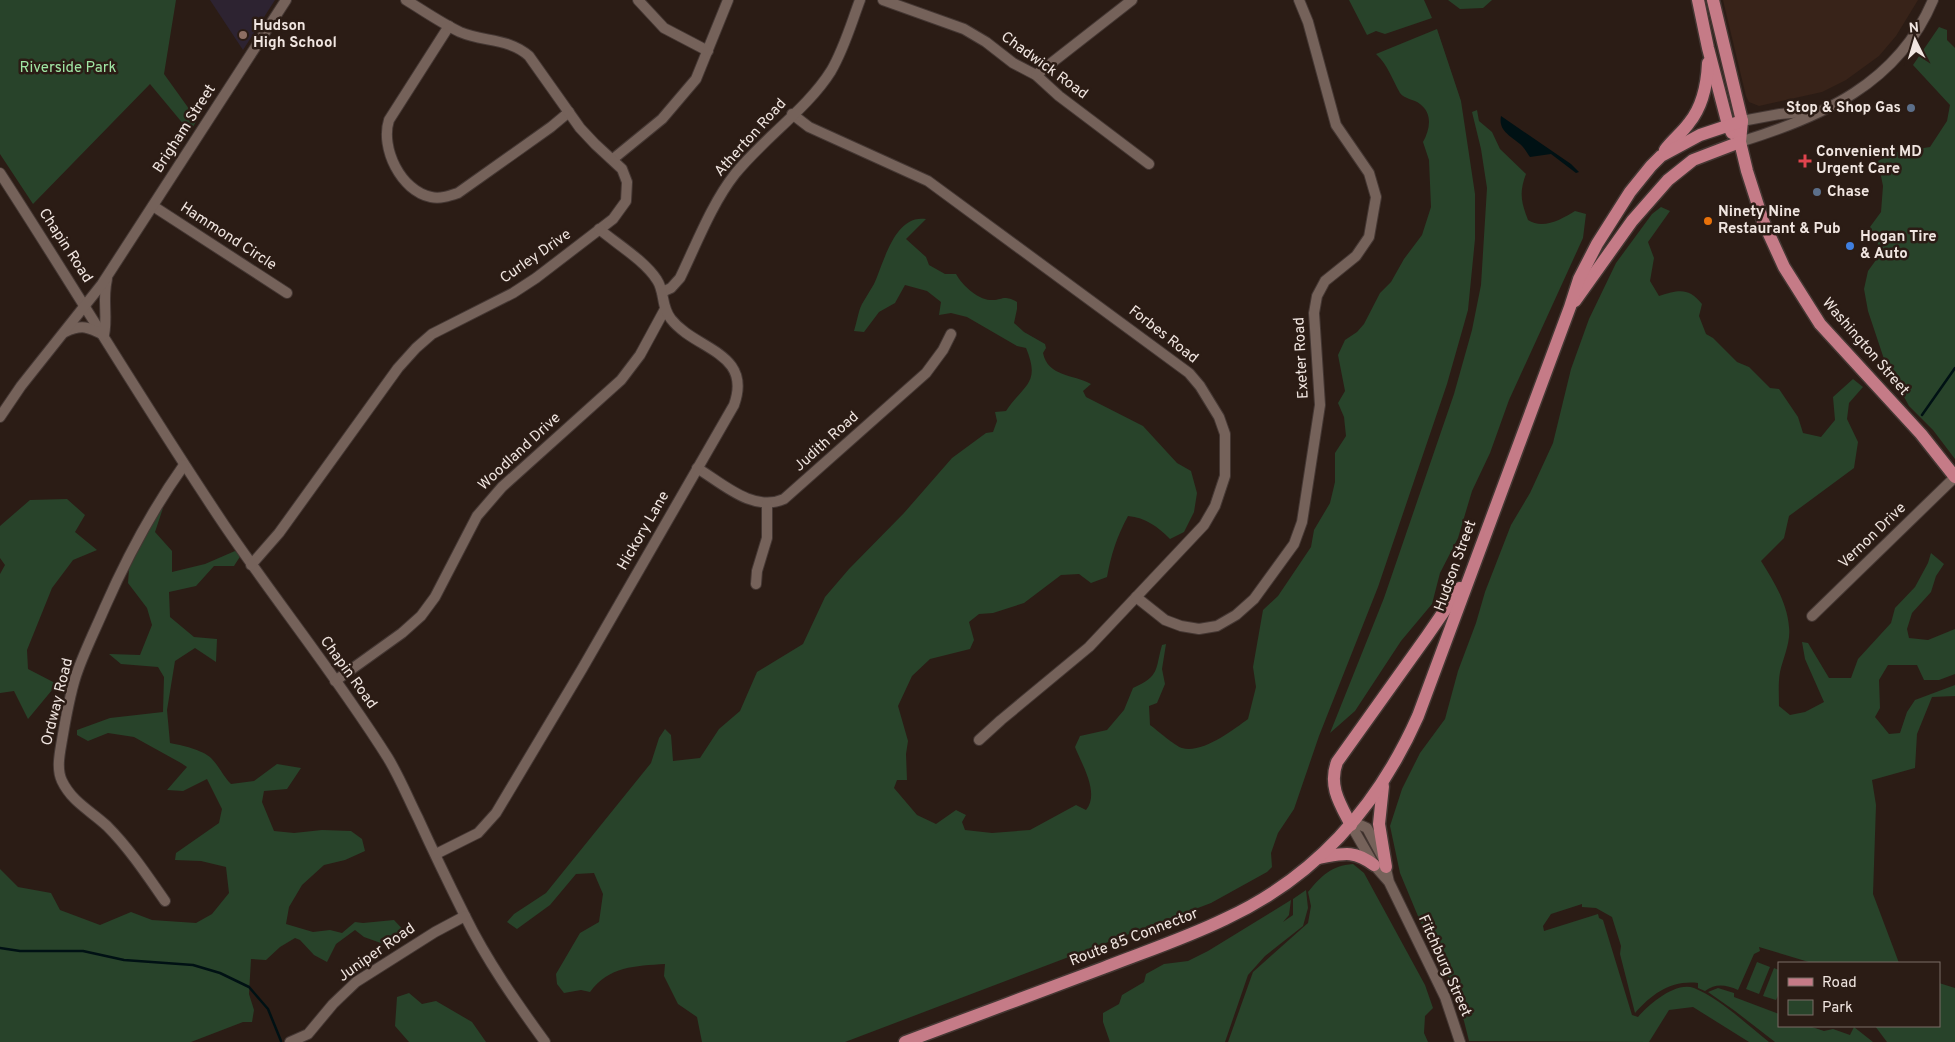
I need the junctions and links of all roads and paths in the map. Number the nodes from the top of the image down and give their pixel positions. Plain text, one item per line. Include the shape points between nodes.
1 (286, 0) edge
2 (406, 0) edge
3 (638, 0) edge
4 (728, 0) edge
5 (860, 0) edge
6 (883, 0) edge
7 (1132, 0) edge
8 (1299, 0) edge
9 (1698, 0) edge
10 (1713, 0) edge
11 (1933, 0) edge
12 (449, 26) junction
13 (1708, 48) junction
14 (708, 51) junction
15 (1036, 75) junction
16 (1822, 110) junction
17 (569, 112) junction
18 (792, 114) junction
19 (1742, 121) junction
20 (1728, 126) junction
21 (1740, 142) junction
22 (1661, 156) junction
23 (613, 159) junction
24 (1149, 164) dead end
25 (0, 173) edge
26 (153, 206) junction
27 (599, 229) junction
28 (109, 274) junction
29 (662, 292) junction
30 (287, 293) dead end
31 (85, 305) junction
32 (1570, 307) junction
33 (665, 309) junction
34 (63, 333) junction
35 (951, 334) dead end
36 (104, 335) junction
37 (0, 416) edge
38 (184, 465) junction
39 (697, 468) junction
40 (1955, 477) edge
41 (767, 503) junction
42 (1479, 550) junction
43 (251, 565) junction
44 (756, 584) dead end
45 (1136, 596) junction
46 (1812, 616) dead end
47 (335, 681) junction
48 (979, 740) dead end
49 (1384, 781) junction
50 (1351, 825) junction
51 (436, 854) junction
52 (1318, 858) junction
53 (1380, 866) junction
54 (164, 901) dead end
55 (465, 916) junction
56 (290, 1042) edge
57 (545, 1042) edge
58 (905, 1042) edge
59 (1460, 1042) edge

1 - 26 street, Brigham Street
2 - 12 street, Curley Drive
3 - 14 street via 664,28
4 - 14 street
5 - 18 street, Atherton Road via 830,72
6 - 15 street, Chadwick Road via 964,29
7 - 15 street
8 - 45 street, Exeter Road via 1336,126 1369,173 1376,197 1369,237 1356,256 1325,281 1317,296 1314,313 1320,405 1302,522 1294,544 1254,599 1236,616 1217,626 1199,629 1181,626 1165,620
9 - 13 main road, Washington Street
10 - 19 main road, Washington Street
11 - 16 street via 1898,58 1860,91
12 - 17 street, Curley Drive via 479,39 514,45 522,50
12 - 17 street via 385,131 389,154 402,176 420,193 432,197 458,193
13 - 20 main road, Washington Street
13 - 22 main road via 1706,88 1699,107 1689,124
14 - 23 street via 696,79 674,106 648,132
15 - 24 street, Chadwick Road
16 - 19 street
16 - 21 street via 1786,127
17 - 23 street, Curley Drive via 595,144
18 - 29 street, Atherton Road via 734,175 680,278
18 - 45 street, Forbes Road via 809,127 928,181 1162,352 1200,386 1219,417 1225,434 1225,476 1221,490 1204,525
19 - 20 main road, Hudson Street
19 - 21 main road, Washington Street
20 - 21 main road, Washington Street
20 - 22 main road, Hudson Street via 1700,134
21 - 32 main road, Hudson Street via 1694,160 1663,184
21 - 40 main road, Washington Street via 1763,221 1801,295 1820,324 1921,434
22 - 32 main road, Hudson Street via 1641,177 1602,237 1579,279
23 - 27 street, Curley Drive via 625,176 628,194 619,212
25 - 31 street, Chapin Road
26 - 28 street, Brigham Street
26 - 30 street, Hammond Circle
27 - 29 street, Hickory Lane via 656,278
27 - 43 street, Curley Drive via 524,286 440,329 416,348 398,368 279,533
28 - 31 street, Brigham Street
28 - 36 street, Brigham Street via 104,293
29 - 33 street, Hickory Lane
31 - 34 street, Brigham Street
31 - 36 street, Chapin Road
32 - 42 main road, Hudson Street
33 - 39 street, Hickory Lane via 681,329 726,359 738,381 734,405
33 - 47 street, Woodland Drive via 640,355 621,380 484,506 421,616 402,634
34 - 36 street via 88,327
34 - 37 street, Brigham Street
35 - 41 street, Judith Road via 926,373 792,492 776,502
36 - 38 street, Chapin Road
38 - 43 street, Chapin Road
38 - 54 street, Ordway Road via 138,536 78,670 59,762 61,779 68,790 107,826 147,874
39 - 41 street via 745,497
39 - 51 street, Hickory Lane via 496,812 478,833
40 - 46 street, Vernon Drive
41 - 44 street via 767,538
42 - 49 main road, Hudson Street via 1418,716
42 - 50 main road via 1444,612 1337,762 1333,780 1335,793
43 - 47 street, Chapin Road
45 - 48 street, Forbes Road via 1089,647
47 - 51 street, Chapin Road via 394,768
49 - 50 main road, Hudson Street
49 - 53 main road via 1379,824
50 - 52 main road, Route 85 Connector
50 - 53 street
51 - 55 street, Chapin Road
52 - 53 main road via 1350,853
52 - 58 main road, Route 85 Connector via 1267,896 1225,920
53 - 59 street, Fitchburg Street via 1445,997
55 - 56 street, Juniper Road via 356,982 308,1034
55 - 57 street, Chapin Road via 503,984

